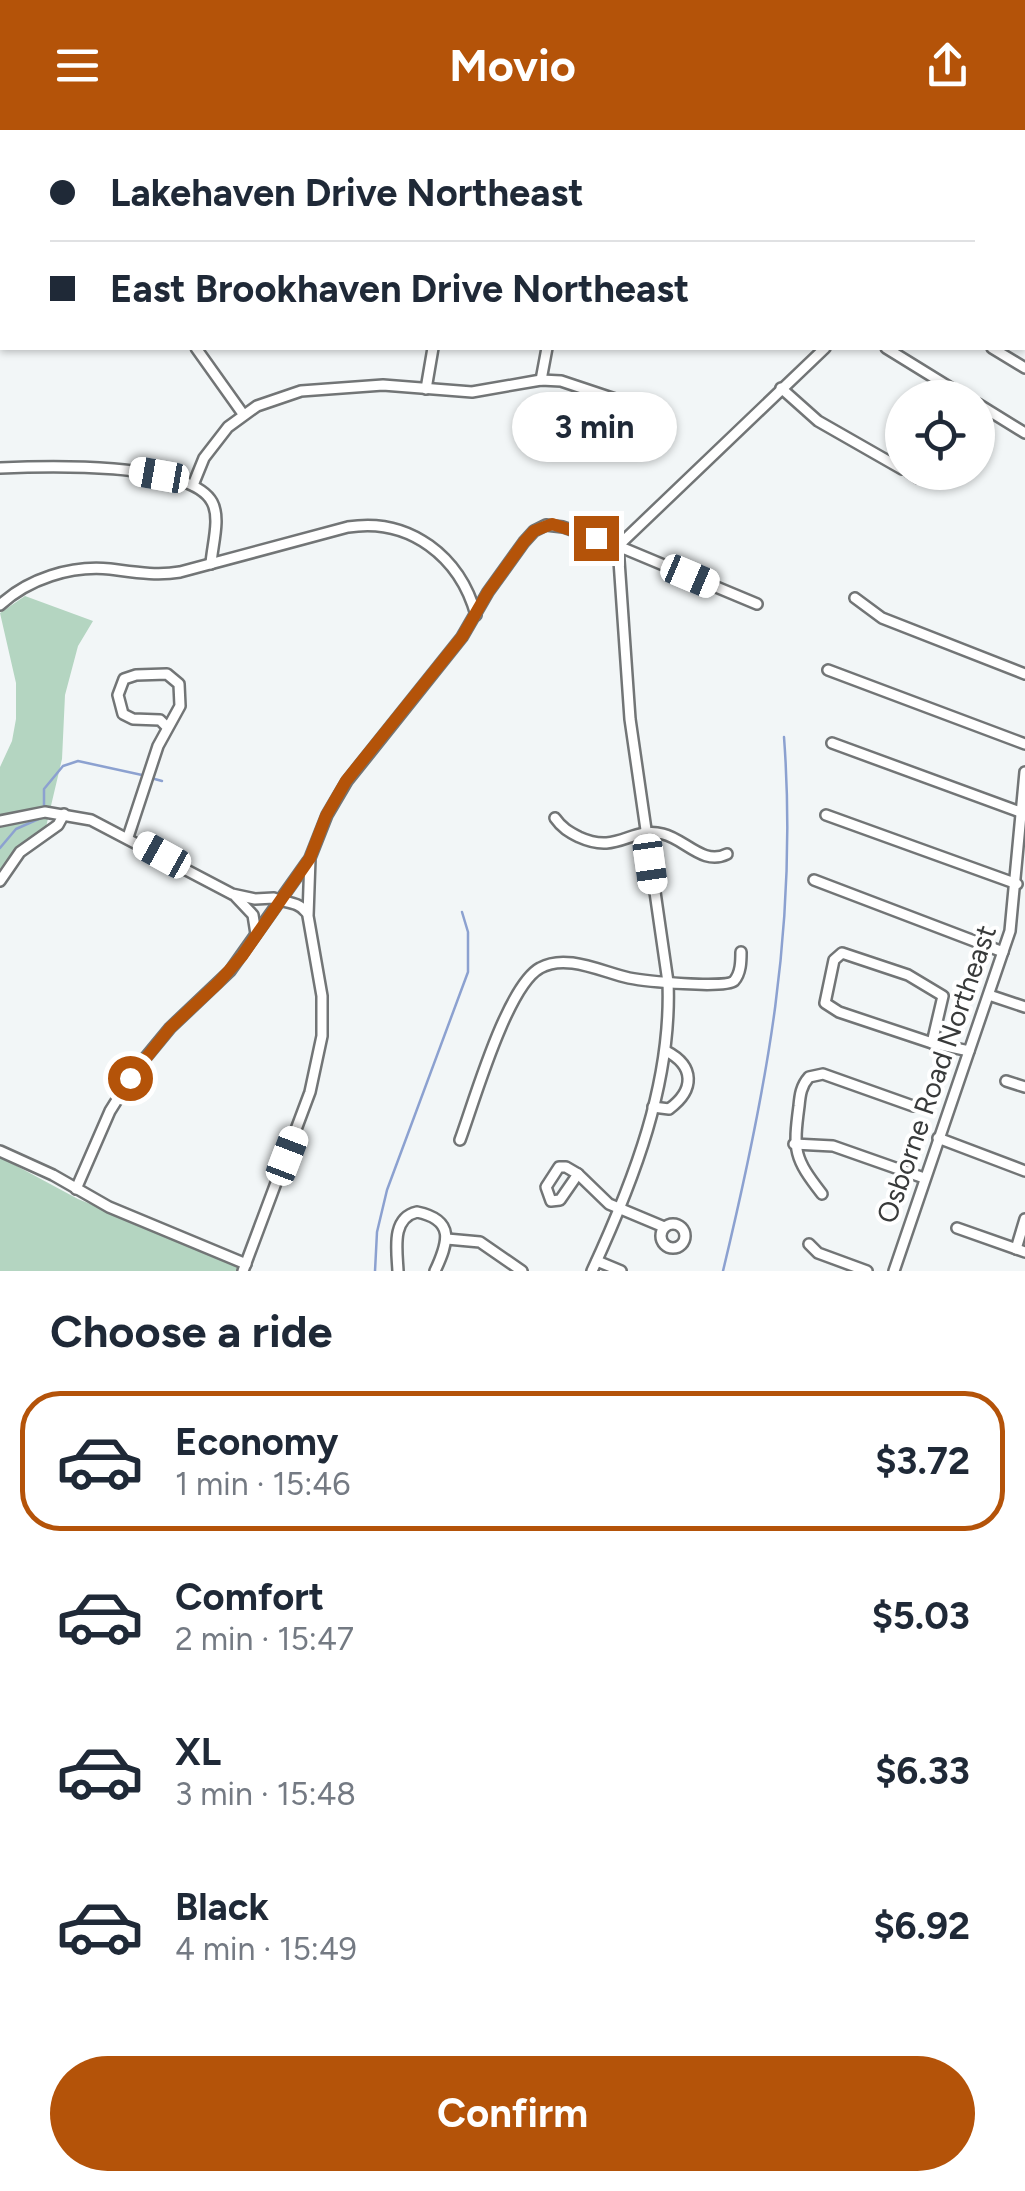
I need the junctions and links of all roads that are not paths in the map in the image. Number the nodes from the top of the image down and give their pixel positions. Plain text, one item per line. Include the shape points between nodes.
1 (197, 350) edge
2 (433, 350) edge
3 (547, 350) edge
4 (823, 350) edge
5 (889, 350) edge
6 (995, 350) edge
7 (1025, 368) edge
8 (541, 380) junction
9 (938, 380) edge
10 (781, 388) junction
11 (426, 389) junction
12 (243, 414) junction
13 (663, 414) dead end
14 (995, 414) edge
15 (1025, 433) edge
16 (885, 459) edge
17 (0, 468) edge
18 (193, 485) junction
19 (620, 547) junction
20 (211, 564) junction
21 (856, 598) dead end
22 (0, 604) edge
23 (757, 604) dead end
24 (476, 615) junction
25 (828, 670) dead end
26 (1025, 674) edge
27 (167, 727) junction
28 (832, 744) dead end
29 (1025, 744) edge
30 (1025, 772) edge
31 (64, 814) junction
32 (826, 815) dead end
33 (1022, 816) edge
34 (554, 818) dead end
35 (0, 821) edge
36 (646, 833) junction
37 (128, 837) junction
38 (728, 854) dead end
39 (310, 858) junction
40 (0, 880) edge
41 (814, 880) dead end
42 (1017, 884) junction
43 (232, 894) junction
44 (276, 900) junction
45 (1013, 915) junction
46 (308, 916) junction
47 (1025, 920) edge
48 (256, 937) junction
49 (741, 952) dead end
50 (1003, 952) junction
51 (668, 982) junction
52 (989, 995) junction
53 (1025, 1008) edge
54 (932, 1043) junction
55 (666, 1051) junction
56 (969, 1051) junction
57 (1006, 1080) dead end
58 (1025, 1087) edge
59 (913, 1106) dead end
60 (654, 1107) junction
61 (938, 1138) junction
62 (460, 1140) dead end
63 (794, 1144) junction
64 (0, 1150) edge
65 (1025, 1170) edge
66 (578, 1174) dead end
67 (924, 1178) junction
68 (76, 1189) junction
69 (822, 1194) dead end
70 (620, 1210) junction
71 (1025, 1219) edge
72 (664, 1227) dead end
73 (957, 1228) dead end
74 (447, 1238) junction
75 (809, 1244) dead end
76 (1020, 1250) edge
77 (594, 1266) edge
78 (245, 1267) edge
79 (398, 1271) edge
80 (435, 1271) edge
81 (522, 1271) edge
82 (621, 1271) edge
83 (867, 1271) edge
84 (894, 1271) edge

1 - 12 street
2 - 11 street
3 - 8 street
4 - 10 street
5 - 9 street
6 - 7 street
8 - 11 street via 472,392
8 - 13 street via 580,385
10 - 16 street via 818,421
10 - 19 street
11 - 12 street via 382,384 301,391
12 - 18 street via 210,448
14 - 15 street
17 - 18 street via 133,470
18 - 20 street via 214,508
19 - 23 street
19 - 24 street via 552,524 540,528
19 - 36 street via 630,719
20 - 22 street via 153,574 79,570 36,581
20 - 24 street via 348,527 388,526 440,554 467,585
21 - 26 street via 882,618
24 - 39 street via 346,781
25 - 29 street
27 - 27 street via 123,714 118,695 124,679 162,674 176,680 182,699
27 - 37 street
28 - 33 street
30 - 33 street, Osborne Road Northeast
31 - 35 street
31 - 37 street
31 - 40 street via 20,852
32 - 42 street
33 - 42 street, Osborne Road Northeast
34 - 36 street via 597,844
36 - 38 street via 670,836 709,857
36 - 51 street
37 - 43 street
39 - 44 street
39 - 46 street
41 - 50 street
42 - 45 street, Osborne Road Northeast
43 - 44 street
43 - 48 street via 253,915
44 - 46 street via 298,905
44 - 48 street
45 - 47 street
45 - 50 street, Osborne Road Northeast
46 - 78 street via 322,1036 310,1092
48 - 68 street via 136,1068
49 - 51 street via 734,986
50 - 52 street, Osborne Road Northeast
51 - 55 street
51 - 62 street via 560,962 542,966 512,1002
52 - 53 street
52 - 56 street, Osborne Road Northeast
54 - 54 street via 824,1003 834,960 854,955 943,996
54 - 56 street
55 - 60 street
55 - 60 street via 690,1076 675,1106
56 - 61 street, Osborne Road Northeast
57 - 58 street
59 - 63 street via 814,1075 801,1092
60 - 70 street
61 - 65 street
61 - 67 street, Osborne Road Northeast
63 - 67 street via 833,1146
63 - 69 street
64 - 68 street
66 - 70 street
67 - 84 street, Osborne Road Northeast
68 - 78 street
70 - 72 street
70 - 77 street
71 - 76 street
73 - 76 street
74 - 79 street via 436,1218 409,1214 398,1233
74 - 80 street
74 - 81 street via 480,1242
75 - 83 street
77 - 82 street

